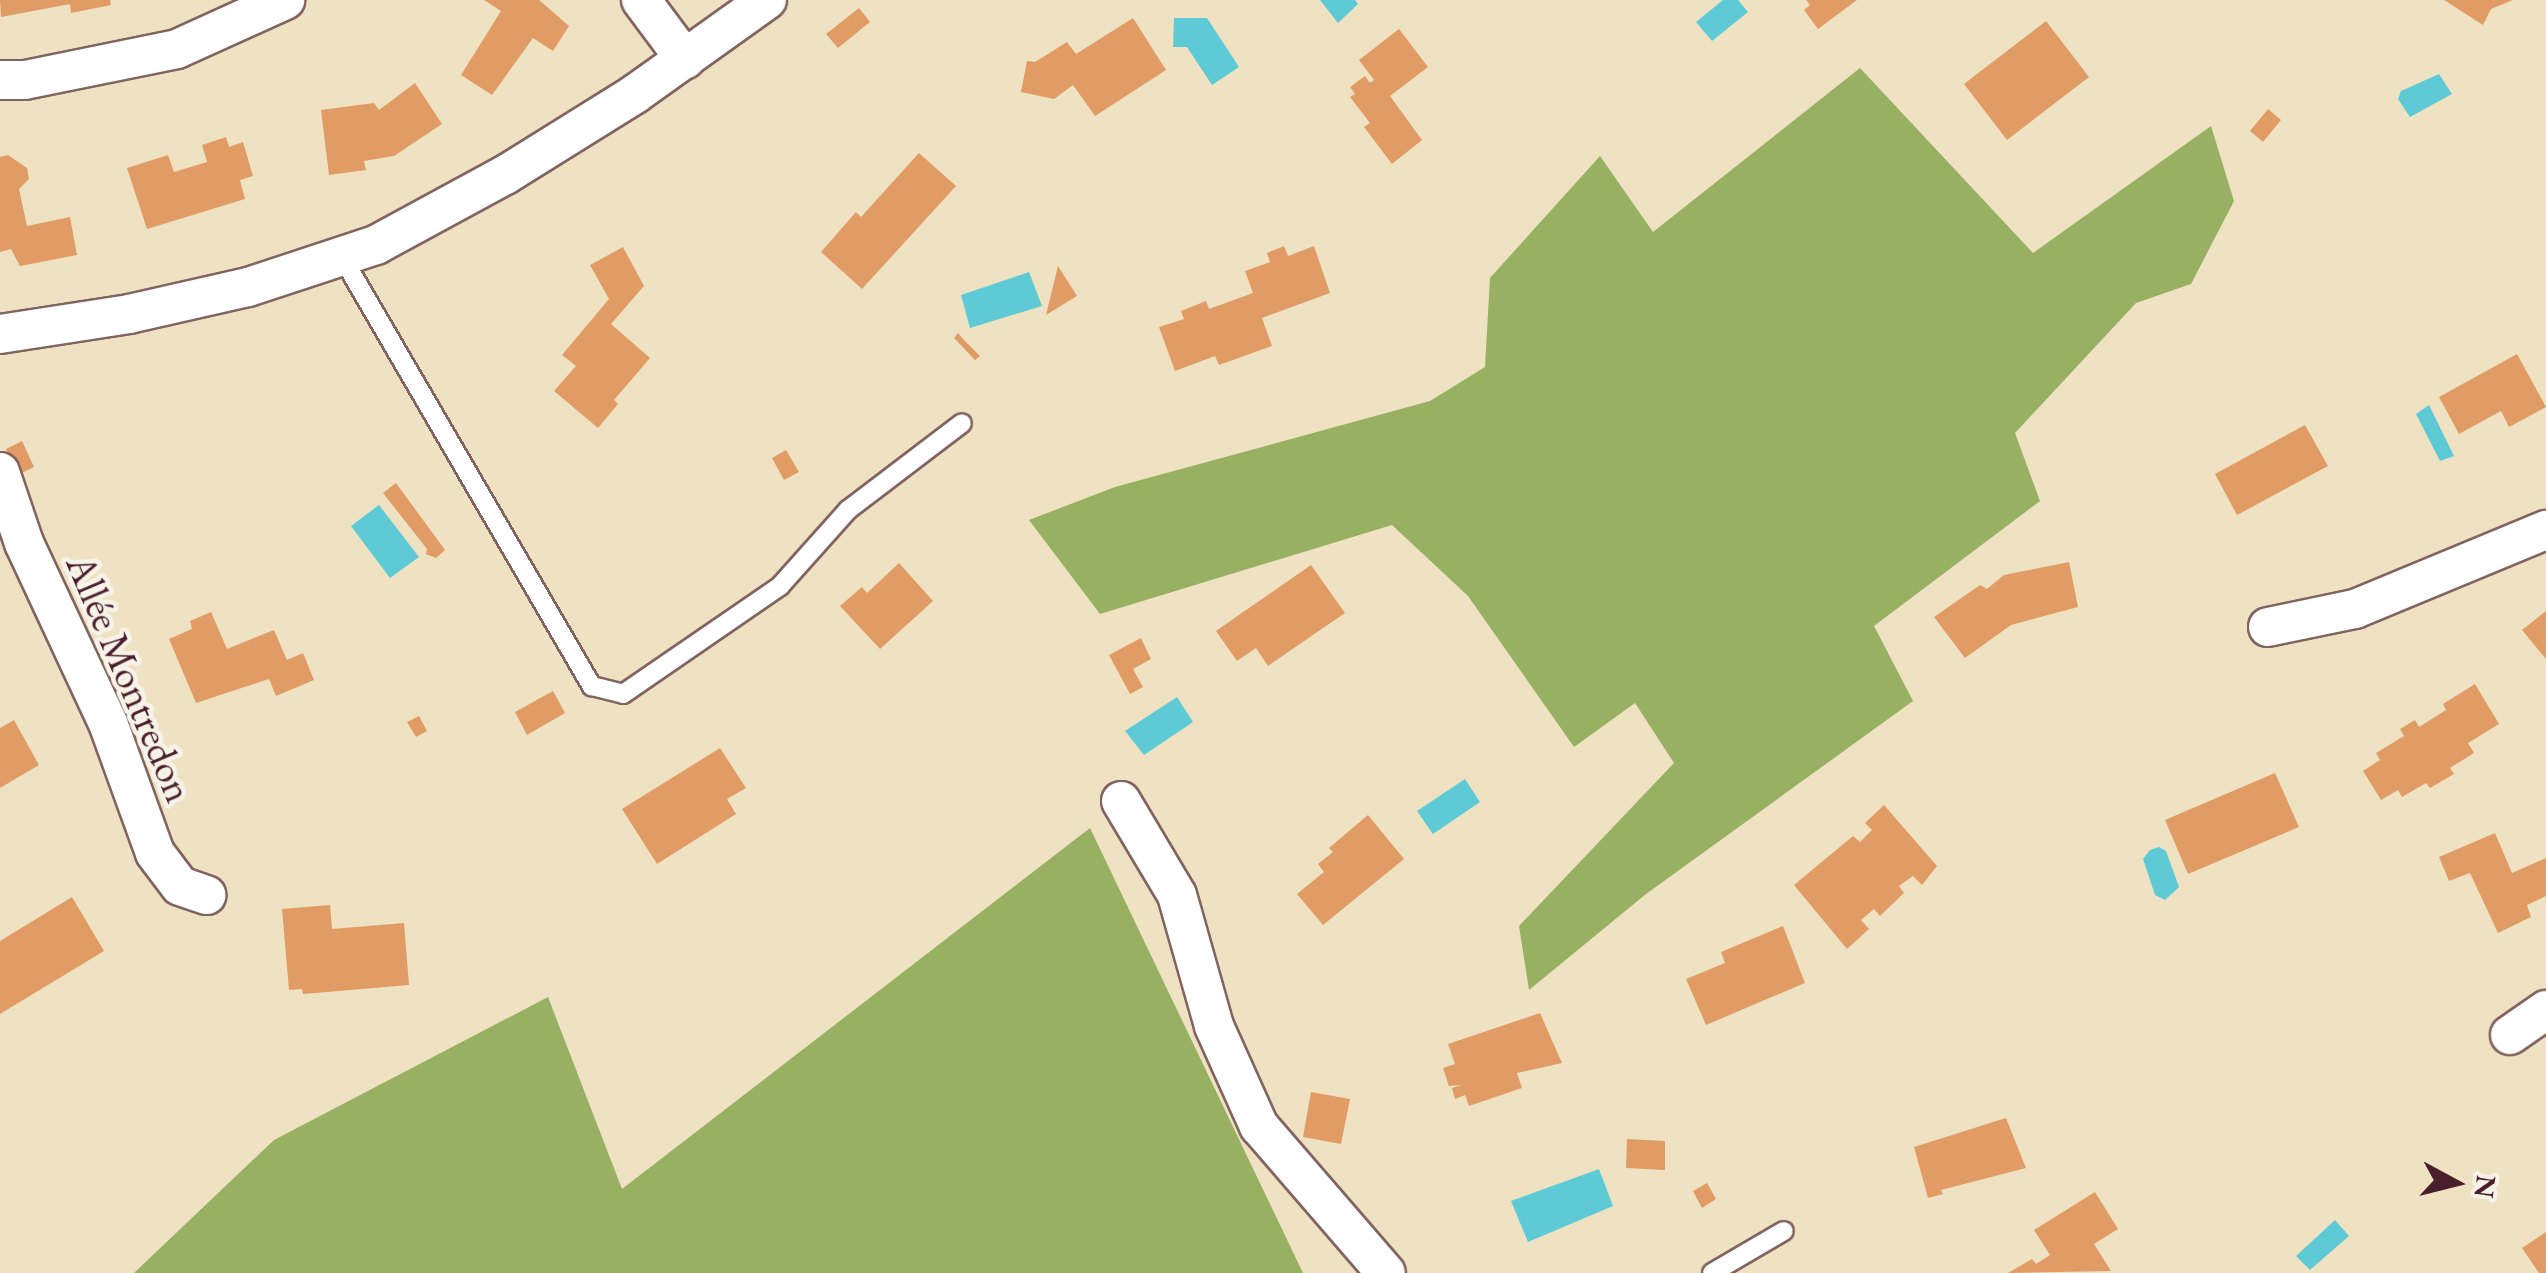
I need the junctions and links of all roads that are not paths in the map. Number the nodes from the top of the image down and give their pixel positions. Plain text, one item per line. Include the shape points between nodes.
1 (286, 0) edge
2 (641, 0) edge
3 (767, 0) edge
4 (685, 59) junction
5 (0, 80) edge
6 (342, 257) junction
7 (0, 334) edge
8 (962, 423) dead end
9 (0, 472) edge
10 (2546, 530) edge
11 (2268, 627) dead end
12 (1121, 802) dead end
13 (206, 895) dead end
14 (2546, 1010) edge
15 (2510, 1035) dead end
16 (1784, 1231) dead end
17 (1386, 1273) edge
18 (1712, 1273) edge

1 - 5 street via 177,49
2 - 4 street
3 - 4 street
4 - 6 street via 505,175
6 - 7 street via 248,288
6 - 8 lane via 592,686 623,694 780,586 848,510
9 - 13 street, Allée Montredon via 24,543 108,723 154,853 180,886
10 - 11 street via 2356,608
12 - 17 street via 1177,896 1214,1026 1259,1126
14 - 15 street
16 - 18 lane

